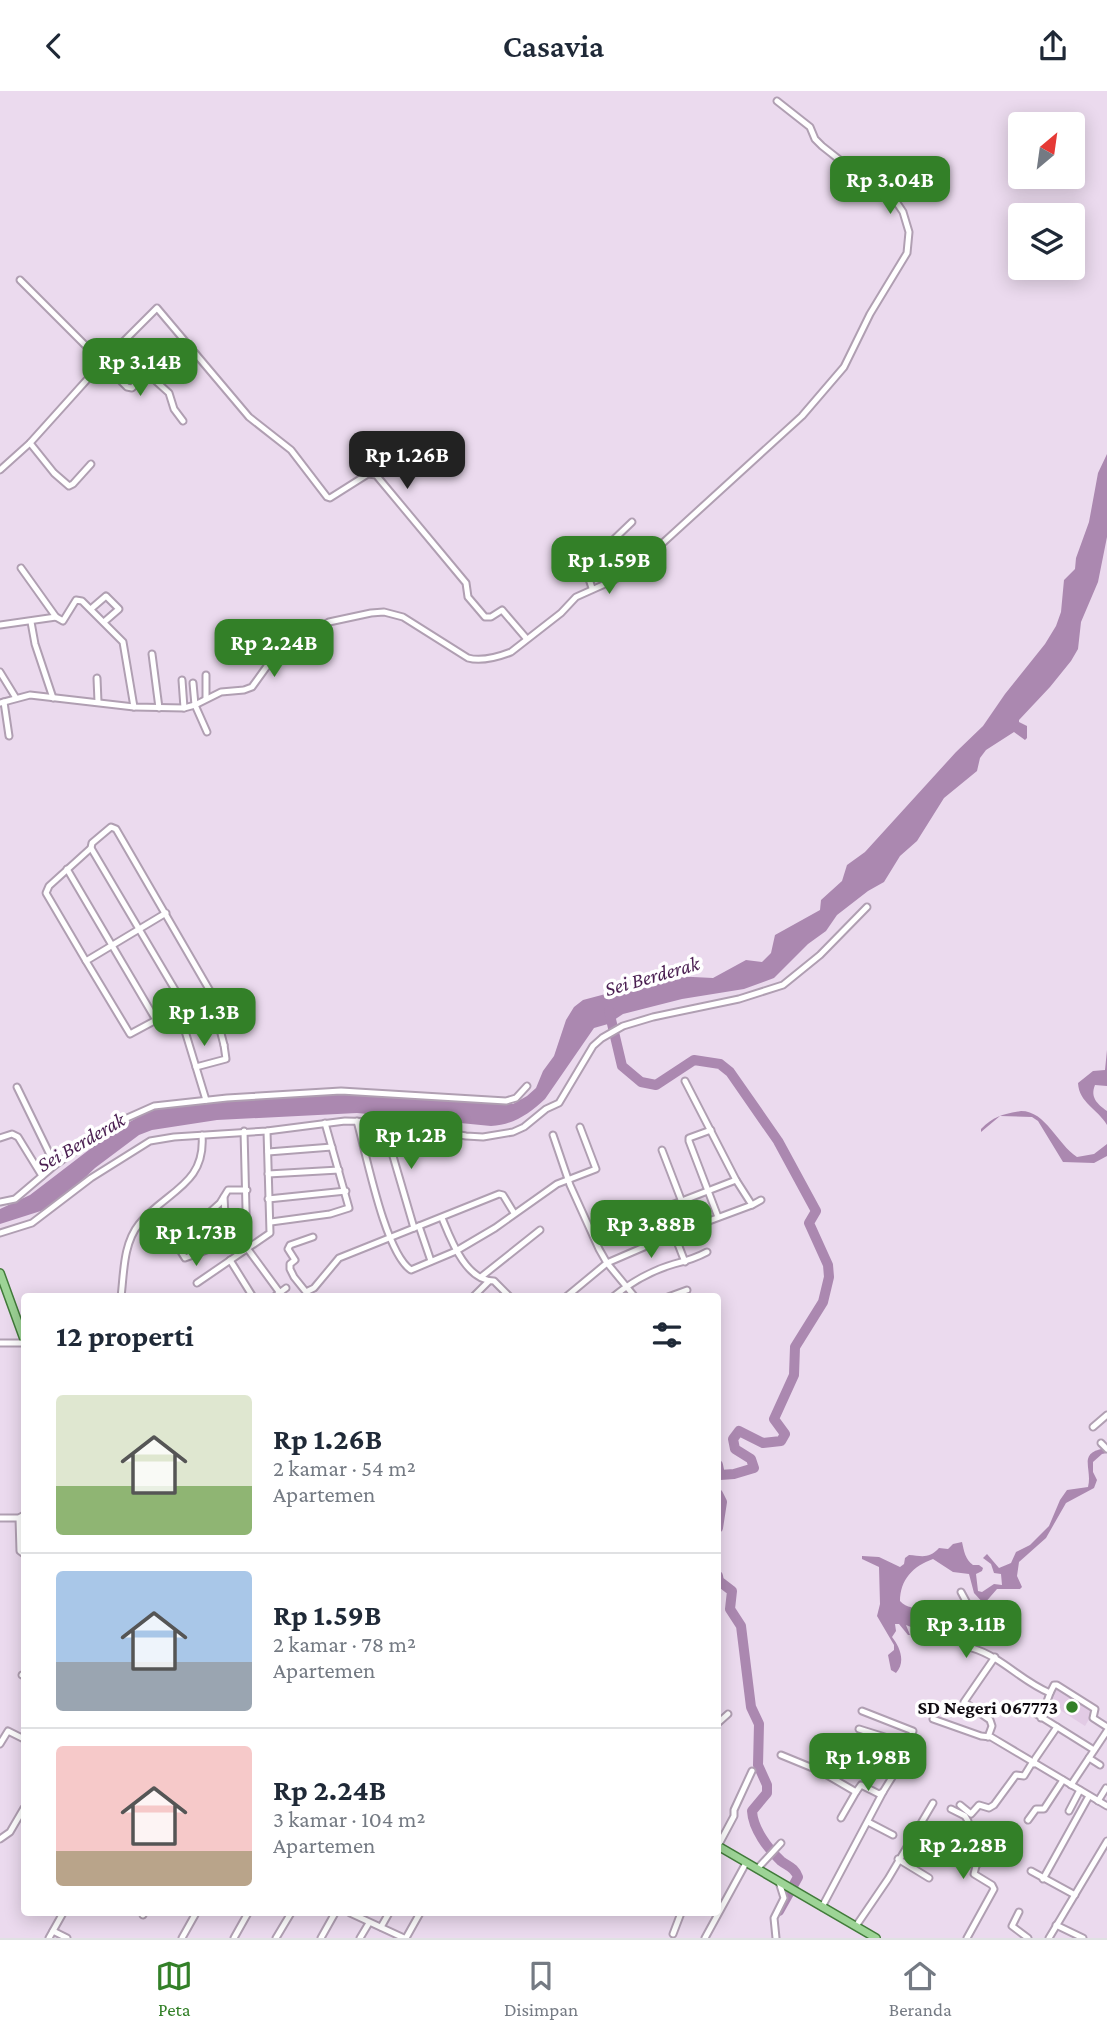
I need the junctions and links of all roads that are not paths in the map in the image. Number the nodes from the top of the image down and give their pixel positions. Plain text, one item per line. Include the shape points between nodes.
1 (776, 101) dead end
2 (20, 280) dead end
3 (102, 363) junction
4 (183, 421) dead end
5 (30, 443) junction
6 (91, 464) dead end
7 (0, 470) edge
8 (632, 522) dead end
9 (21, 568) dead end
10 (592, 588) junction
11 (92, 608) junction
12 (56, 617) junction
13 (31, 622) junction
14 (104, 622) junction
15 (0, 625) edge
16 (526, 638) junction
17 (152, 654) dead end
18 (0, 672) edge
19 (206, 675) dead end
20 (97, 678) dead end
21 (182, 680) dead end
22 (193, 683) dead end
23 (15, 698) junction
24 (53, 698) junction
25 (206, 698) junction
26 (3, 702) edge
27 (98, 702) junction
28 (195, 705) junction
29 (134, 707) junction
30 (159, 708) junction
31 (184, 708) junction
32 (207, 733) dead end
33 (9, 736) dead end
34 (91, 848) junction
35 (67, 869) junction
36 (867, 907) dead end
37 (166, 913) junction
38 (139, 929) junction
39 (111, 945) junction
40 (86, 961) junction
41 (209, 991) junction
42 (181, 1007) junction
43 (156, 1020) junction
44 (196, 1067) junction
45 (685, 1081) dead end
46 (527, 1086) dead end
47 (17, 1087) dead end
48 (206, 1100) junction
49 (357, 1121) junction
50 (383, 1122) junction
51 (325, 1123) junction
52 (580, 1127) dead end
53 (711, 1130) junction
54 (267, 1131) junction
55 (244, 1132) junction
56 (202, 1135) junction
57 (554, 1135) dead end
58 (0, 1138) edge
59 (332, 1147) junction
60 (662, 1150) dead end
61 (268, 1152) junction
62 (55, 1165) junction
63 (339, 1170) junction
64 (268, 1174) junction
65 (41, 1176) junction
66 (570, 1180) junction
67 (736, 1180) junction
68 (247, 1190) junction
69 (346, 1191) junction
70 (707, 1192) junction
71 (224, 1197) junction
72 (268, 1199) junction
73 (761, 1200) dead end
74 (0, 1202) edge
75 (682, 1202) junction
76 (751, 1205) junction
77 (664, 1208) junction
78 (155, 1210) junction
79 (514, 1213) junction
80 (718, 1217) junction
81 (186, 1218) dead end
82 (442, 1218) junction
83 (271, 1222) junction
84 (416, 1227) junction
85 (540, 1230) dead end
86 (189, 1231) dead end
87 (167, 1232) junction
88 (0, 1233) edge
89 (226, 1234) dead end
90 (674, 1234) junction
91 (594, 1235) junction
92 (313, 1237) dead end
93 (389, 1239) junction
94 (216, 1246) dead end
95 (247, 1248) junction
96 (456, 1251) junction
97 (707, 1252) dead end
98 (230, 1261) junction
99 (431, 1261) junction
100 (685, 1262) junction
101 (607, 1263) junction
102 (0, 1273) edge
103 (481, 1277) junction
104 (489, 1281) junction
105 (197, 1283) dead end
106 (627, 1286) junction
107 (286, 1288) dead end
108 (687, 1290) dead end
109 (121, 1293) edge
110 (250, 1293) edge
111 (276, 1293) edge
112 (280, 1293) edge
113 (477, 1293) edge
114 (506, 1293) edge
115 (571, 1293) edge
116 (618, 1293) edge
117 (632, 1293) edge
118 (679, 1293) edge
119 (21, 1332) edge
120 (21, 1341) edge
121 (0, 1343) edge
122 (1107, 1415) edge
123 (1093, 1427) dead end
124 (1101, 1443) dead end
125 (1107, 1449) edge
126 (21, 1516) edge
127 (0, 1518) edge
128 (21, 1534) edge
129 (21, 1552) edge
130 (961, 1592) dead end
131 (995, 1657) junction
132 (1050, 1693) junction
133 (1022, 1705) dead end
134 (862, 1711) dead end
135 (728, 1714) dead end
136 (1041, 1717) junction
137 (935, 1719) dead end
138 (721, 1720) edge
139 (1056, 1727) junction
140 (859, 1729) dead end
141 (1107, 1729) edge
142 (21, 1738) edge
143 (992, 1739) junction
144 (0, 1744) edge
145 (907, 1744) junction
146 (1094, 1750) junction
147 (781, 1755) dead end
148 (1089, 1758) junction
149 (1033, 1764) junction
150 (1100, 1765) dead end
151 (752, 1771) dead end
152 (1063, 1780) junction
153 (1071, 1785) junction
154 (1106, 1788) edge
155 (1080, 1790) junction
156 (856, 1792) junction
157 (883, 1792) junction
158 (1089, 1796) junction
159 (1098, 1801) junction
160 (933, 1803) dead end
161 (960, 1805) dead end
162 (1107, 1806) edge
163 (951, 1809) dead end
164 (1069, 1811) dead end
165 (21, 1813) edge
166 (841, 1818) dead end
167 (1028, 1820) dead end
168 (868, 1822) junction
169 (917, 1829) junction
170 (998, 1829) dead end
171 (893, 1835) dead end
172 (0, 1839) edge
173 (721, 1840) edge
174 (1107, 1842) edge
175 (781, 1843) dead end
176 (721, 1848) edge
177 (952, 1851) junction
178 (898, 1859) junction
179 (746, 1863) junction
180 (976, 1866) junction
181 (757, 1869) junction
182 (1031, 1871) dead end
183 (929, 1878) dead end
184 (1043, 1879) junction
185 (779, 1882) junction
186 (1075, 1895) junction
187 (822, 1907) junction
188 (721, 1909) edge
189 (1019, 1912) dead end
190 (62, 1916) edge
191 (194, 1916) edge
192 (246, 1916) edge
193 (289, 1916) edge
194 (333, 1916) edge
195 (356, 1916) edge
196 (369, 1916) edge
197 (387, 1916) edge
198 (418, 1916) edge
199 (680, 1916) edge
200 (717, 1916) edge
201 (367, 1921) junction
202 (1057, 1924) junction
203 (856, 1926) junction
204 (381, 1927) junction
205 (53, 1930) junction
206 (673, 1934) dead end
207 (49, 1938) edge
208 (67, 1938) edge
209 (182, 1938) edge
210 (234, 1938) edge
211 (276, 1938) edge
212 (321, 1938) edge
213 (360, 1938) edge
214 (405, 1938) edge
215 (705, 1938) edge
216 (776, 1938) edge
217 (876, 1938) edge
218 (967, 1938) edge
219 (1028, 1938) edge
220 (1049, 1938) edge
221 (1083, 1938) edge

1 - 10 street via 810,127 822,146 841,161 871,173 886,189 909,232 907,253 844,367 802,416 643,561
2 - 3 street
3 - 4 street via 129,389 148,374 169,393
3 - 5 street
3 - 16 street via 158,308 249,417 291,450 327,497 368,474 376,475 466,583 468,597 485,617 502,610
5 - 6 street via 69,486
5 - 7 street
8 - 10 street via 585,567
9 - 12 street
10 - 16 street
11 - 12 street via 76,600 64,620
11 - 14 street
11 - 14 street via 108,594 119,609
12 - 13 street
13 - 15 street
13 - 24 street
14 - 29 street via 125,645
16 - 25 street via 511,652 475,660 461,656 403,617 371,613 329,622 304,636 270,662 252,687
17 - 30 street
18 - 23 street
19 - 25 street
20 - 27 street
21 - 31 street
22 - 28 street
23 - 24 street
23 - 26 street
24 - 27 street
25 - 28 street
26 - 33 street
27 - 29 street
28 - 31 street
28 - 32 street
29 - 30 street
30 - 31 street
34 - 35 street
34 - 37 street via 115,828
34 - 38 street
35 - 39 street
35 - 40 street via 46,893
36 - 50 street via 783,985 653,1017 602,1038 559,1103 513,1132 466,1136
37 - 38 street
37 - 41 street
38 - 39 street
38 - 42 street
39 - 40 street
39 - 43 street
40 - 43 street via 130,1033
41 - 42 street
41 - 44 street via 226,1059
42 - 43 street
42 - 44 street
44 - 48 street
45 - 53 street
46 - 48 street via 506,1101 341,1091
47 - 62 street
48 - 62 street via 154,1106 127,1118
49 - 50 street
49 - 51 street
49 - 93 street
50 - 84 street
51 - 54 street
51 - 59 street
52 - 66 street via 597,1168
53 - 67 street
53 - 70 street via 689,1138
54 - 55 street
54 - 61 street
55 - 56 street
55 - 68 street
56 - 78 street via 203,1150 195,1175
56 - 88 street via 150,1141 91,1178 33,1223
57 - 66 street
58 - 65 street via 18,1137
59 - 61 street
59 - 63 street
60 - 75 street
61 - 64 street
62 - 65 street
63 - 64 street
63 - 69 street
64 - 72 street
65 - 74 street via 15,1199
66 - 79 street
66 - 91 street
67 - 70 street
67 - 76 street
68 - 71 street via 228,1190
68 - 95 street
69 - 72 street
69 - 83 street via 349,1209
70 - 75 street
70 - 80 street
71 - 86 street
71 - 89 street
72 - 83 street
73 - 76 street
75 - 77 street
76 - 80 street
77 - 90 street
77 - 91 street
78 - 87 street
78 - 109 street via 138,1225 129,1244
79 - 82 street via 500,1194
79 - 96 street
80 - 90 street
81 - 87 street
82 - 84 street
82 - 96 street
83 - 95 street via 268,1236
84 - 93 street
84 - 99 street
85 - 103 street
87 - 94 street via 186,1259
90 - 100 street
90 - 101 street
91 - 101 street
92 - 93 street via 289,1247 295,1260 290,1269 306,1292 339,1258
93 - 99 street via 409,1270
95 - 98 street
95 - 111 street
96 - 99 street
96 - 103 street
97 - 100 street
98 - 105 street
98 - 110 street
100 - 106 street
101 - 106 street
101 - 115 street
102 - 119 main road
103 - 104 street
104 - 113 street
104 - 114 street
106 - 116 street
106 - 117 street
107 - 112 street
108 - 118 street
120 - 121 street
122 - 123 street
124 - 125 street
126 - 127 street
128 - 129 street
130 - 131 street via 975,1618 972,1648
131 - 132 street via 1031,1685
131 - 143 street via 964,1702 990,1720
132 - 136 street
132 - 141 street via 1057,1685 1095,1709 1093,1718
133 - 136 street
134 - 145 street via 913,1731
135 - 138 street
136 - 139 street
137 - 143 street
139 - 146 street
139 - 149 street
140 - 145 street
141 - 146 street
142 - 144 street via 8,1731
143 - 149 street
145 - 157 street
146 - 148 street
147 - 156 street via 820,1770
148 - 150 street
148 - 153 street
149 - 152 street
149 - 161 street via 1024,1776 1016,1775 989,1808 979,1805 971,1814
151 - 173 street
152 - 153 street
152 - 167 street via 1044,1809 1036,1809
153 - 155 street
154 - 159 street
155 - 158 street
155 - 164 street
156 - 157 street via 861,1785
156 - 166 street
157 - 168 street
158 - 159 street
158 - 184 street
159 - 162 street
160 - 169 street
163 - 177 street via 968,1821
165 - 172 street
168 - 171 street
168 - 187 street
169 - 177 street
169 - 178 street
170 - 180 street
174 - 186 street
175 - 181 street
176 - 179 main road
177 - 180 street
178 - 183 street
178 - 203 street
179 - 181 main road
179 - 188 street
180 - 218 street via 974,1874 994,1889
181 - 185 main road
182 - 184 street
184 - 186 street
185 - 187 main road
185 - 216 street via 784,1898 774,1918
186 - 202 street
187 - 203 main road
189 - 219 street via 1012,1926
190 - 205 street
191 - 209 street
192 - 210 street
193 - 211 street
194 - 212 street
195 - 201 street
196 - 201 street
197 - 204 street
198 - 214 street
199 - 206 street
200 - 215 street
201 - 204 street
201 - 213 street
202 - 220 street
202 - 221 street
203 - 217 main road
204 - 214 street
205 - 207 street
205 - 208 street

